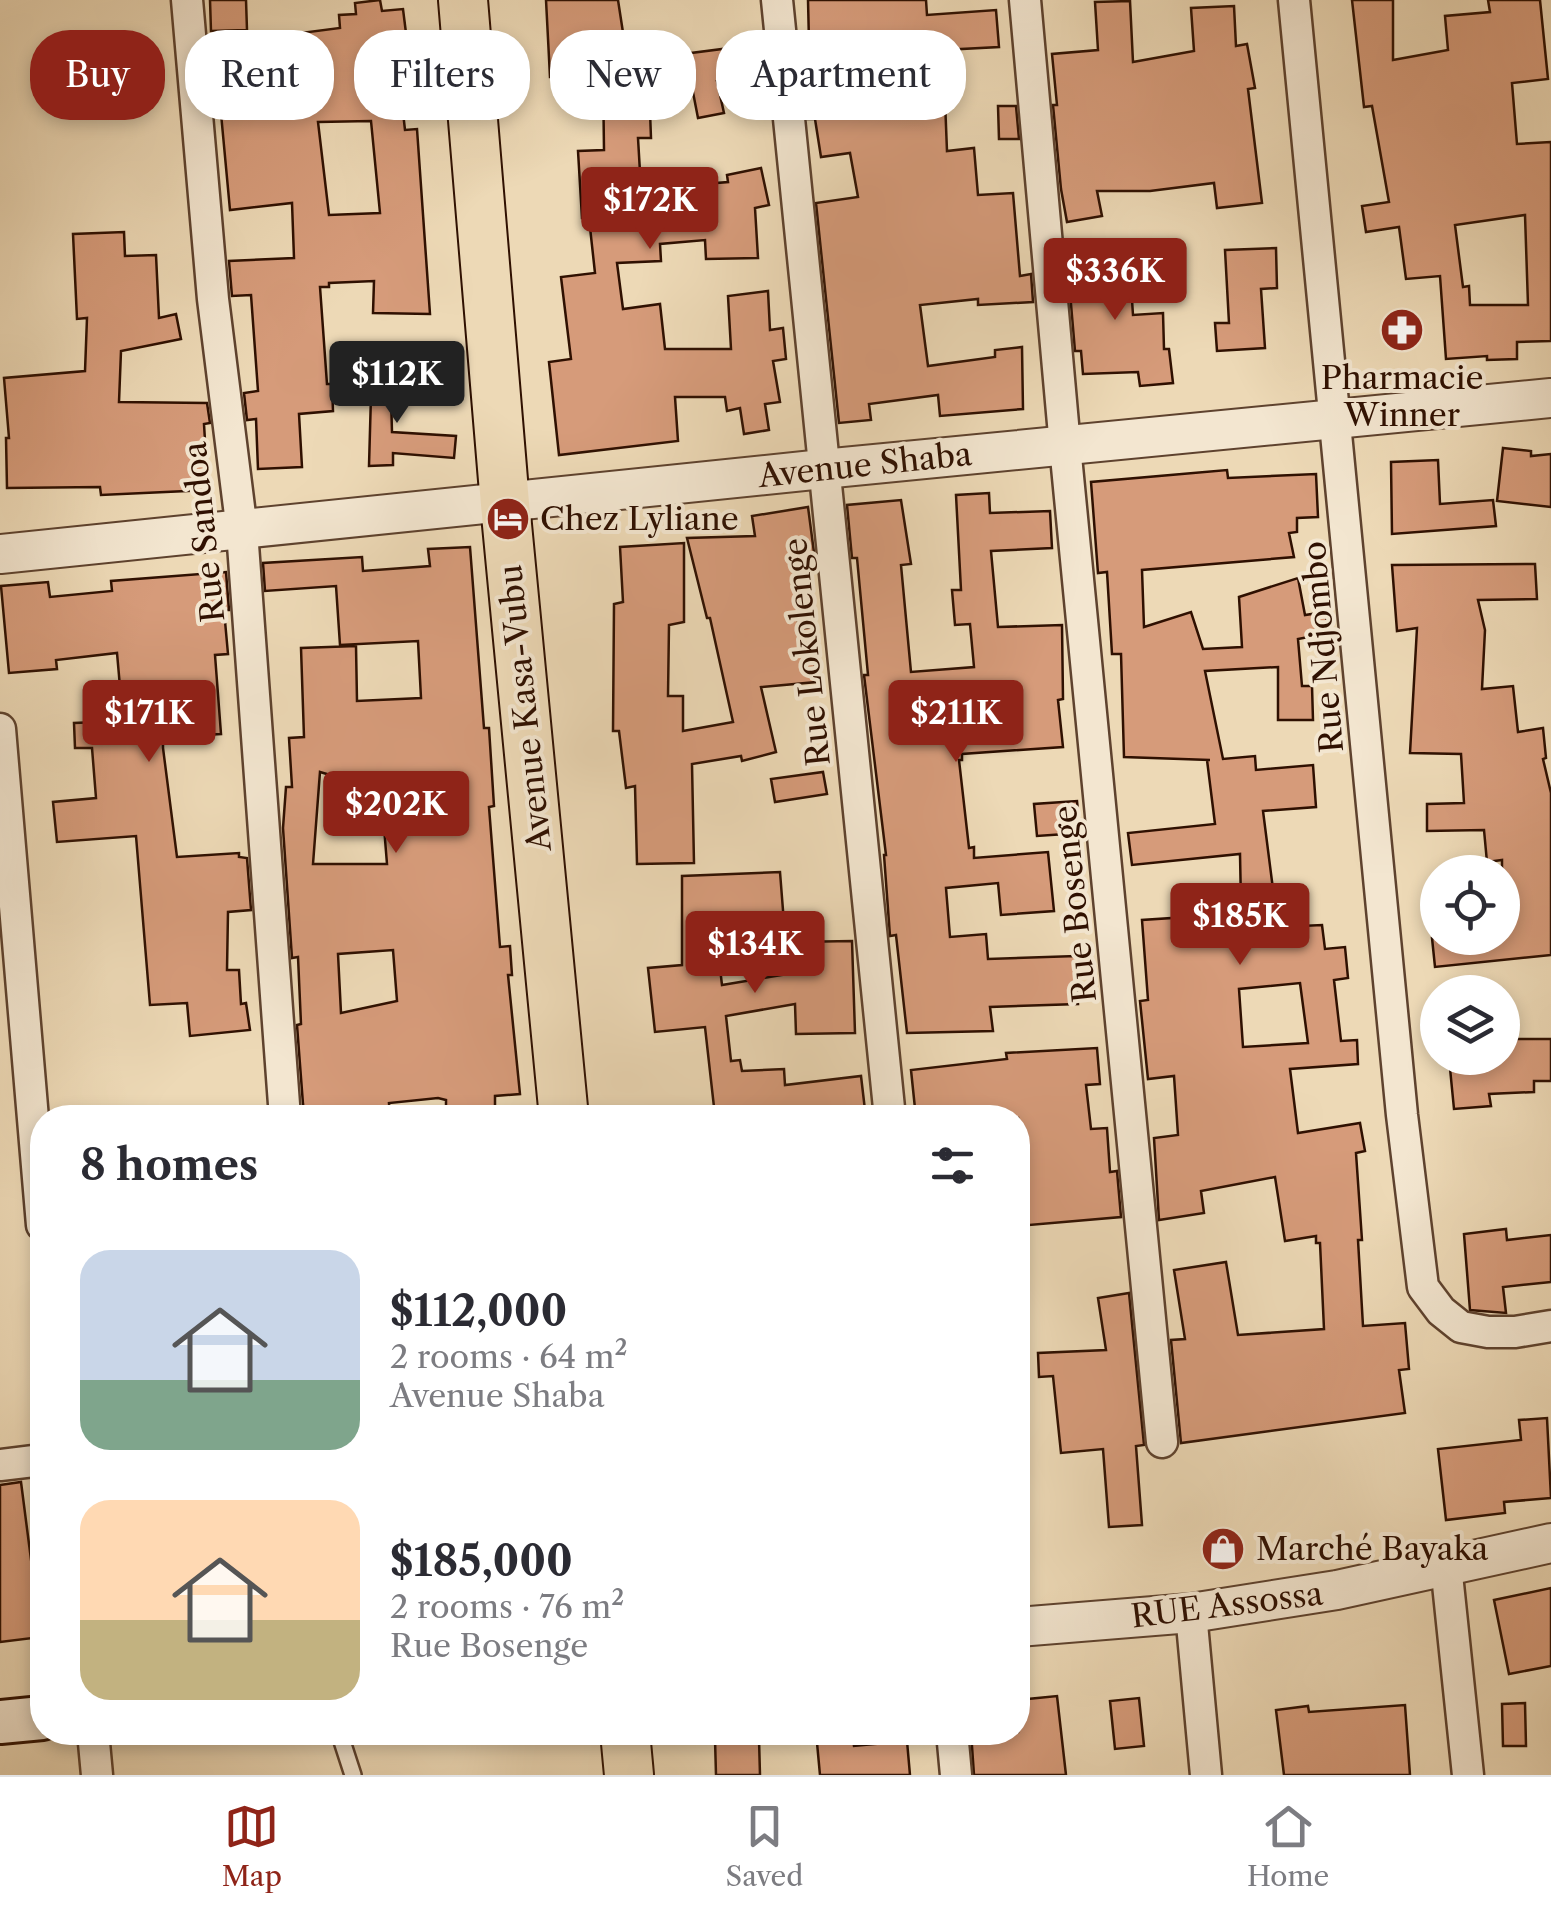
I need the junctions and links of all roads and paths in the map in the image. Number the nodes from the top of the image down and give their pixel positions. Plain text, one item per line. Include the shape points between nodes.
1 (187, 0) edge
2 (464, 0) edge
3 (777, 0) edge
4 (1025, 0) edge
5 (1294, 0) edge
6 (1551, 398) edge
7 (1336, 418) junction
8 (1065, 446) junction
9 (823, 468) junction
10 (505, 504) junction
11 (242, 531) junction
12 (0, 554) edge
13 (0, 729) edge
14 (32, 1105) edge
15 (284, 1105) edge
16 (563, 1105) edge
17 (889, 1105) edge
18 (1551, 1326) edge
19 (1162, 1442) dead end
20 (30, 1461) edge
21 (0, 1465) edge
22 (1551, 1543) edge
23 (1446, 1565) junction
24 (1192, 1613) junction
25 (1030, 1626) edge
26 (30, 1719) edge
27 (0, 1722) edge
28 (94, 1745) edge
29 (343, 1745) edge
30 (626, 1745) edge
31 (953, 1745) edge
32 (97, 1775) edge
33 (353, 1775) edge
34 (629, 1775) edge
35 (956, 1775) edge
36 (1206, 1775) edge
37 (1468, 1775) edge

1 - 11 street, Rue Sandoa via 212,298
2 - 10 main road, Avenue Kasa-Vubu
3 - 9 street, Rue Lokolenge
4 - 8 street, Rue Bosenge
5 - 7 street, Rue Ndjombo
6 - 7 street, Avenue Shaba
7 - 8 street, Avenue Shaba
7 - 18 street, Rue Ndjombo via 1423,1288 1461,1327 1515,1332
8 - 9 street, Avenue Shaba
8 - 19 street, Rue Bosenge
9 - 10 street, Avenue Shaba
9 - 17 street, Rue Lokolenge
10 - 11 street, Avenue Shaba
10 - 16 main road, Avenue Kasa-Vubu
11 - 12 street, Avenue Shaba
11 - 15 street, Rue Sandoa
13 - 14 street
20 - 21 street
22 - 23 street, RUE Assossa
23 - 24 street, RUE Assossa
23 - 37 street
24 - 25 street, RUE Assossa
24 - 36 street
26 - 27 main road
28 - 32 street
29 - 33 lane
30 - 34 main road
31 - 35 street

